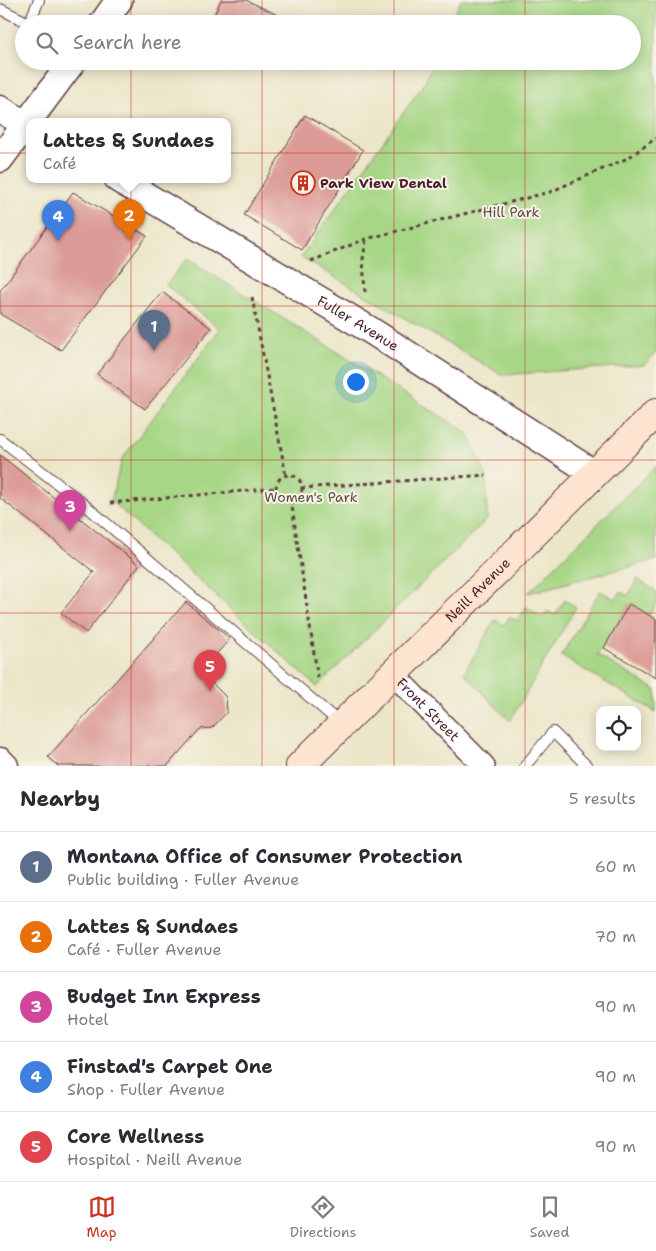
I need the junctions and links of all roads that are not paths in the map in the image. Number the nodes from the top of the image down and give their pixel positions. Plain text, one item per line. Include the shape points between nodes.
1 (39, 0) edge
2 (120, 0) edge
3 (0, 10) edge
4 (32, 15) edge
5 (109, 15) edge
6 (15, 17) edge
7 (67, 70) edge
8 (0, 109) edge
9 (34, 118) edge
10 (26, 125) edge
11 (26, 128) edge
12 (0, 159) edge
13 (125, 183) edge
14 (656, 413) edge
15 (0, 438) edge
16 (595, 474) junction
17 (393, 674) junction
18 (342, 725) junction
19 (0, 761) edge
20 (5, 766) edge
21 (300, 766) edge
22 (484, 766) edge
23 (525, 766) edge
24 (587, 766) edge

1 - 4 lane
2 - 5 street
3 - 6 lane
7 - 9 street
8 - 10 street
11 - 12 street
13 - 16 street, Fuller Avenue via 370,330
14 - 16 main road, Neill Avenue
15 - 18 lane via 85,506
16 - 17 main road, Neill Avenue
17 - 18 main road, Neill Avenue
17 - 22 street, Front Street
18 - 21 main road, Neill Avenue
19 - 20 street
23 - 24 lane via 553,732

